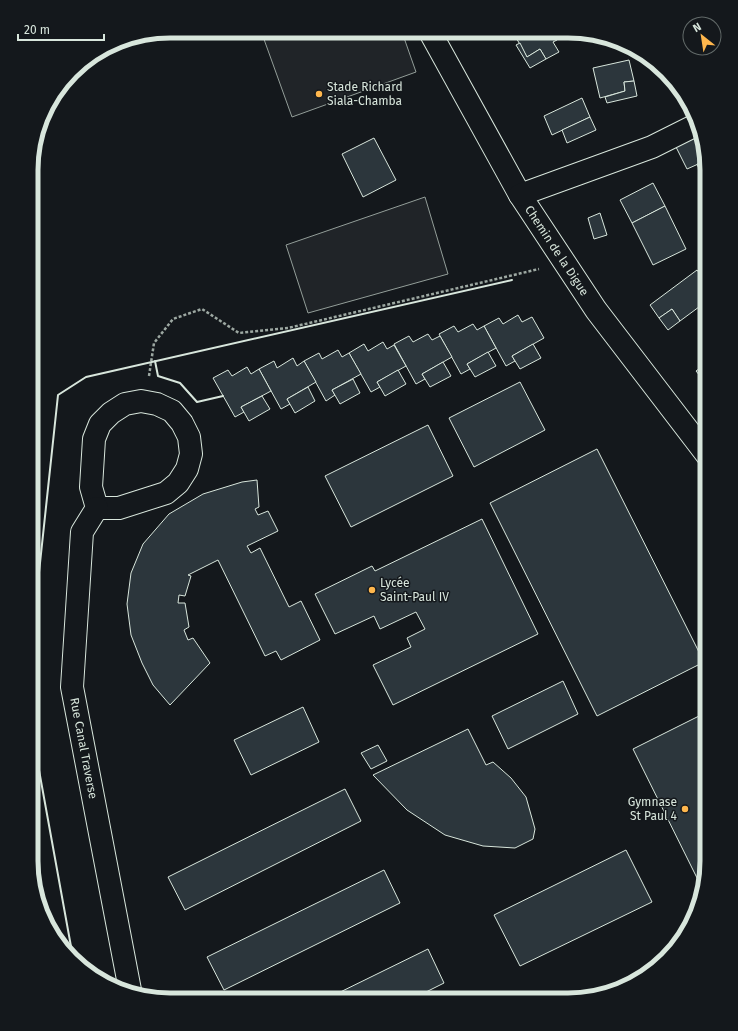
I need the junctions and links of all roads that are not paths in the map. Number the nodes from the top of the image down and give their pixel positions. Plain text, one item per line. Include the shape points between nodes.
1 (433, 38) edge
2 (692, 127) edge
3 (520, 195) junction
4 (700, 446) edge
5 (97, 508) junction
6 (129, 986) edge

1 - 3 street, Chemin de la Digue
2 - 3 street via 652,147
3 - 4 street, Chemin de la Digue via 596,310
5 - 5 street via 119,508 166,493 178,483 187,469 191,454 189,438 182,423 172,411 157,404 141,401 125,404 111,412 100,424 94,440 91,487
5 - 6 street, Rue Canal Traverse via 82,532 72,687

